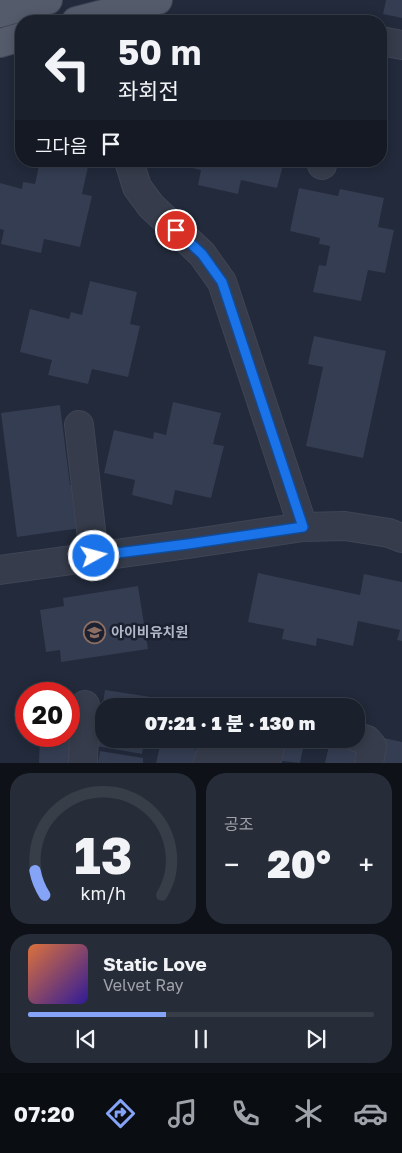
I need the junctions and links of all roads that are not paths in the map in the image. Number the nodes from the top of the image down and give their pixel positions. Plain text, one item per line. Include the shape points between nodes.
1 (48, 0) edge
2 (158, 0) edge
3 (0, 13) edge
4 (101, 15) edge
5 (15, 39) edge
6 (387, 42) edge
7 (0, 44) edge
8 (402, 45) edge
9 (131, 167) edge
10 (79, 425) dead end
11 (303, 527) junction
12 (402, 538) edge
13 (94, 556) junction
14 (0, 570) edge
15 (85, 705) dead end
16 (365, 739) edge
17 (269, 748) edge
18 (84, 763) edge
19 (208, 763) edge
20 (369, 763) edge

1 - 3 main road
2 - 4 main road
5 - 7 main road
6 - 8 lane
9 - 11 lane via 138,187 151,206 202,254 222,282
10 - 13 lane
11 - 12 lane via 345,526
11 - 13 lane
13 - 14 lane
15 - 18 lane
16 - 20 lane via 372,746
17 - 19 lane via 266,758 216,753 210,756

